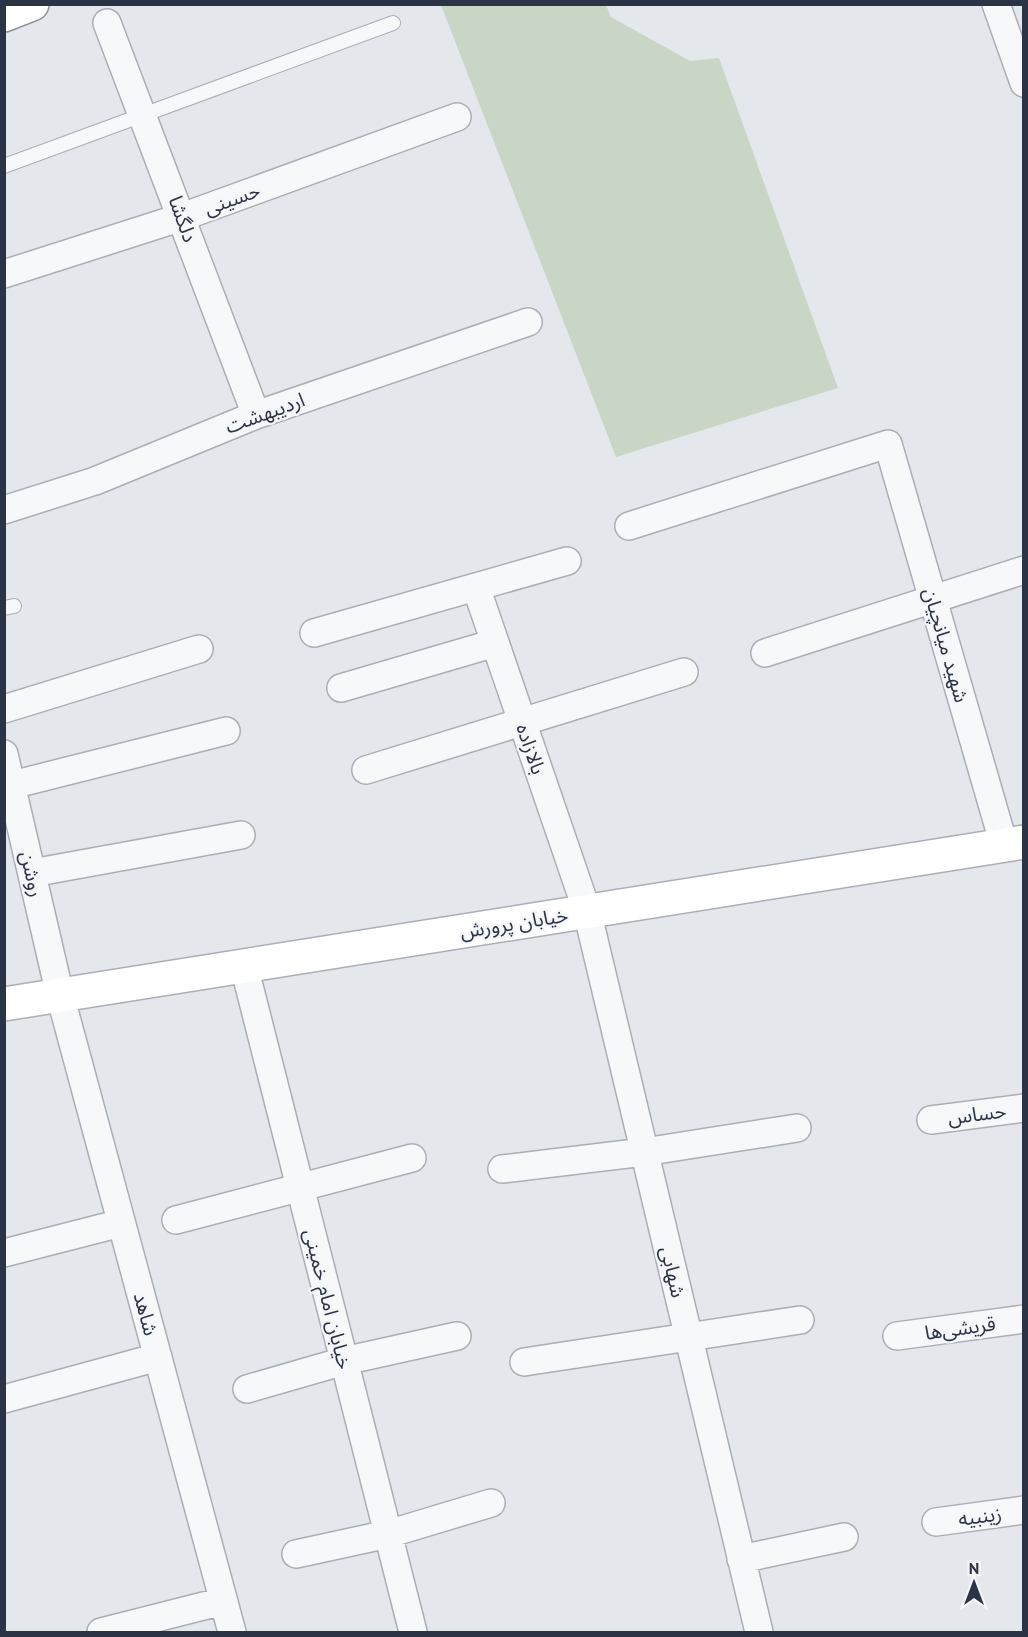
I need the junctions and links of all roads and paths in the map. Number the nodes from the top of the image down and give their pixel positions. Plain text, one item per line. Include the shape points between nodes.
1 (32, 4) edge
2 (996, 4) edge
3 (4, 15) edge
4 (107, 23) dead end
5 (393, 23) dead end
6 (1021, 68) edge
7 (144, 116) junction
8 (457, 117) dead end
9 (4, 166) edge
10 (182, 217) junction
11 (4, 274) edge
12 (528, 322) dead end
13 (256, 415) junction
14 (4, 510) edge
15 (629, 526) dead end
16 (567, 561) dead end
17 (1023, 570) edge
18 (476, 587) junction
19 (933, 601) junction
20 (314, 633) dead end
21 (495, 643) junction
22 (199, 649) dead end
23 (765, 653) dead end
24 (684, 672) dead end
25 (341, 688) dead end
26 (4, 709) edge
27 (522, 723) junction
28 (226, 730) dead end
29 (4, 754) edge
30 (366, 770) dead end
31 (12, 785) junction
32 (241, 836) dead end
33 (1014, 844) edge
34 (32, 873) junction
35 (587, 911) junction
36 (244, 966) junction
37 (60, 995) junction
38 (4, 1004) edge
39 (1023, 1108) edge
40 (931, 1120) dead end
41 (797, 1128) dead end
42 (644, 1152) junction
43 (412, 1158) dead end
44 (502, 1169) dead end
45 (300, 1185) junction
46 (176, 1220) dead end
47 (122, 1223) junction
48 (4, 1252) edge
49 (1023, 1319) edge
50 (800, 1320) dead end
51 (457, 1336) dead end
52 (688, 1336) junction
53 (897, 1336) dead end
54 (158, 1357) junction
55 (344, 1361) junction
56 (524, 1362) dead end
57 (247, 1389) dead end
58 (4, 1399) edge
59 (491, 1503) dead end
60 (1023, 1510) edge
61 (936, 1522) dead end
62 (388, 1534) junction
63 (844, 1537) dead end
64 (296, 1554) dead end
65 (741, 1559) junction
66 (223, 1601) junction
67 (101, 1632) edge
68 (232, 1632) edge
69 (413, 1632) edge
70 (759, 1632) edge

1 - 3 main road
2 - 6 street
4 - 7 street, دلگشا
5 - 7 lane
7 - 9 lane
7 - 10 street, دلگشا
8 - 10 street, حسینی
10 - 11 street, حسینی
10 - 13 street, دلگشا
12 - 13 street, اردیبهشت
13 - 14 street, اردیبهشت via 95,481
15 - 19 street, شهید میانچیان via 888,444
16 - 18 street
17 - 19 street
18 - 20 street
18 - 21 street, بالازاده
19 - 23 street
19 - 33 street, شهید میانچیان
21 - 25 street
21 - 27 street, بالازاده
22 - 26 street
24 - 27 street
27 - 30 street
27 - 35 street, بالازاده
28 - 31 street
29 - 31 street, روشن
31 - 34 street, روشن
32 - 34 street
33 - 35 main road, خیابان پرورش
34 - 37 street, روشن
35 - 36 main road, خیابان پرورش
35 - 42 street, شهابی
36 - 37 main road, خیابان پرورش
36 - 45 street, خیابان امام خمینی
37 - 38 main road, خیابان پرورش
37 - 47 street, شاهد
39 - 40 street, حساس
41 - 42 street
42 - 44 street
42 - 52 street, شهابی
43 - 45 street
45 - 46 street
45 - 55 street, خیابان امام خمینی
47 - 48 street
47 - 54 street, شاهد
49 - 53 street, قریشی‌ها
50 - 52 street
51 - 55 street
52 - 56 street
52 - 65 street, شهابی
54 - 58 street
54 - 66 street, شاهد
55 - 57 street
55 - 62 street, خیابان امام خمینی
59 - 62 street
60 - 61 street, زینبیه
62 - 64 street
62 - 69 street, خیابان امام خمینی
63 - 65 street
65 - 70 street, شهابی
66 - 67 street
66 - 68 street, شاهد

